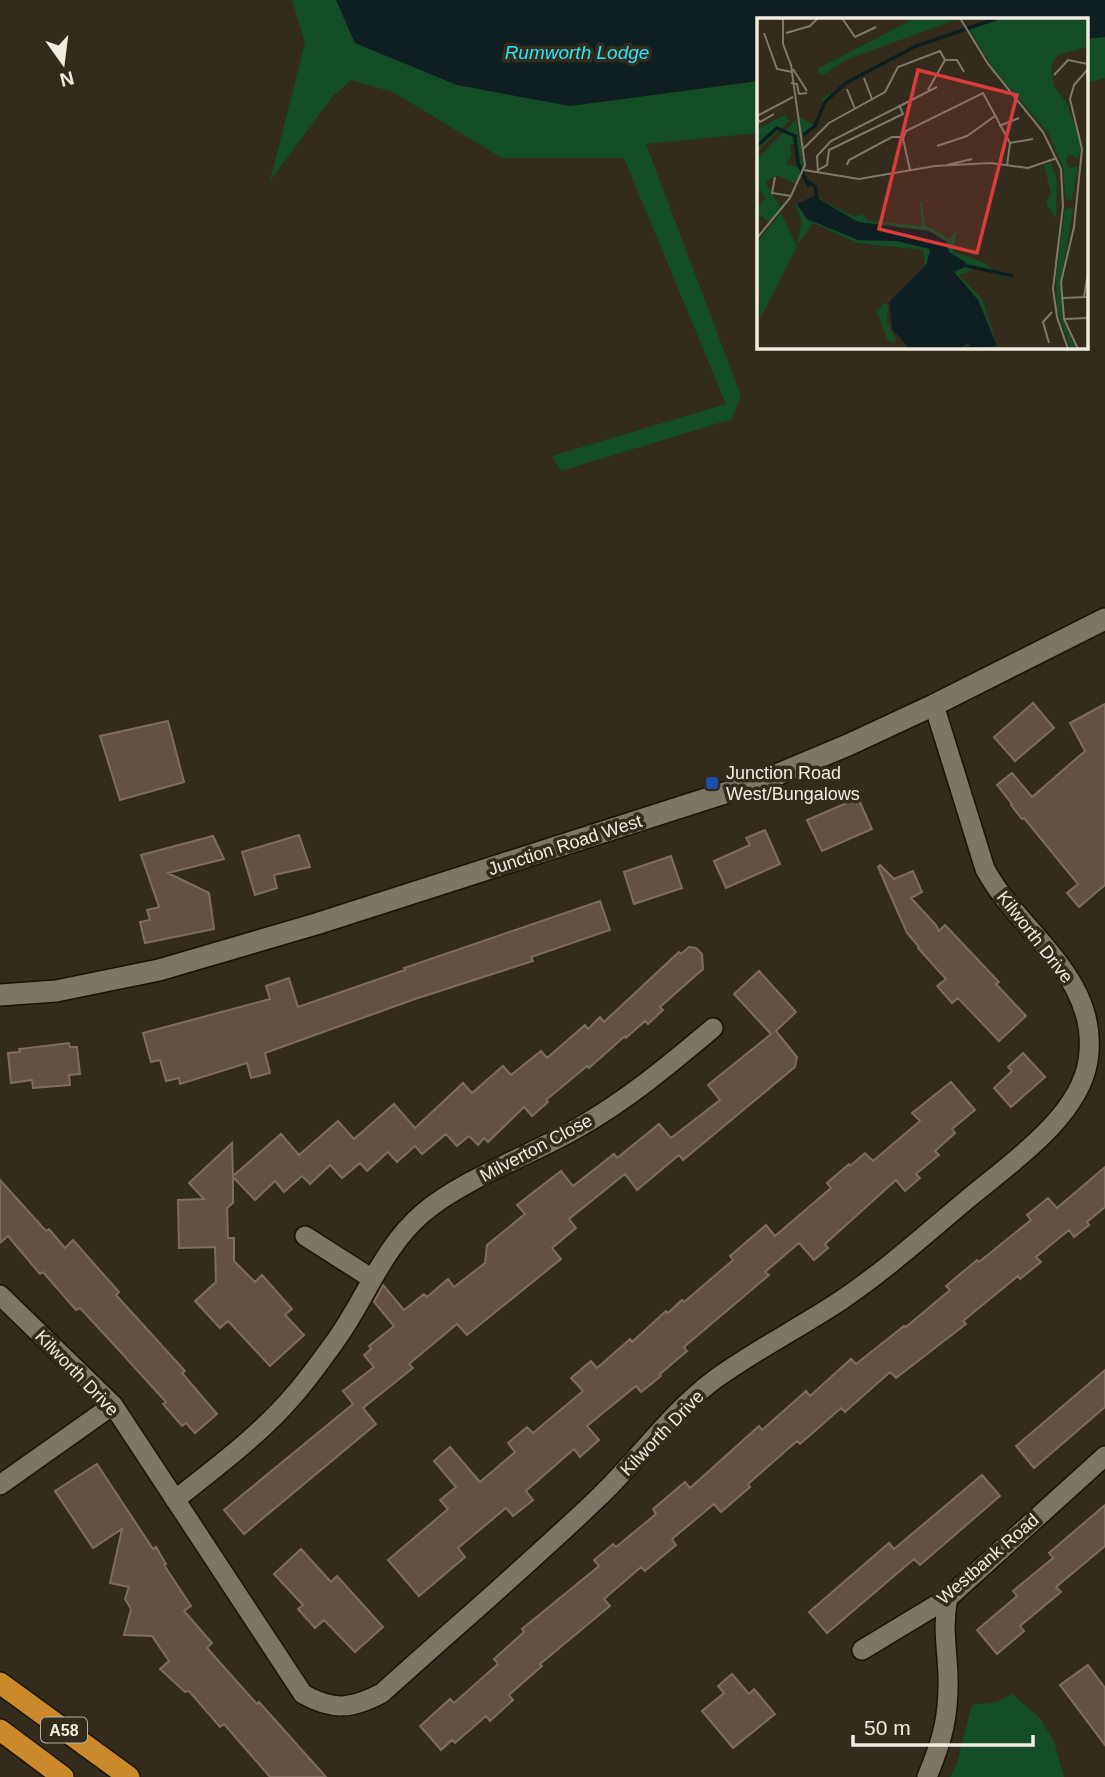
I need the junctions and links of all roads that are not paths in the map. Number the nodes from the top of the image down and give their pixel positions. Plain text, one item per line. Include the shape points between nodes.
1 (1105, 619) edge
2 (934, 705) junction
3 (0, 995) edge
4 (713, 1028) dead end
5 (1097, 1032) edge
6 (305, 1236) dead end
7 (371, 1278) junction
8 (0, 1295) edge
9 (113, 1405) junction
10 (1105, 1456) edge
11 (0, 1485) edge
12 (175, 1500) junction
13 (948, 1598) junction
14 (862, 1650) dead end
15 (0, 1683) edge
16 (0, 1730) edge
17 (63, 1777) edge
18 (129, 1777) edge
19 (927, 1777) edge

1 - 2 street, Junction Road West
2 - 3 street, Junction Road West via 762,780 316,924 98,985
2 - 5 street, Kilworth Drive via 985,869 1067,973
4 - 7 street, Milverton Close via 643,1087 588,1122 444,1197 421,1214
5 - 12 street, Kilworth Drive via 1071,1104 1028,1149 878,1274 714,1380 673,1416 600,1497 382,1693 363,1703 340,1707 303,1694
6 - 7 street
7 - 12 street, Milverton Close via 338,1337 294,1395 251,1438
8 - 9 street, Kilworth Drive
9 - 11 street
9 - 12 street, Kilworth Drive
10 - 13 street, Westbank Road
13 - 14 street, Westbank Road
13 - 19 street via 944,1631 947,1716 943,1740
15 - 18 highway, A58
16 - 17 highway, A58

